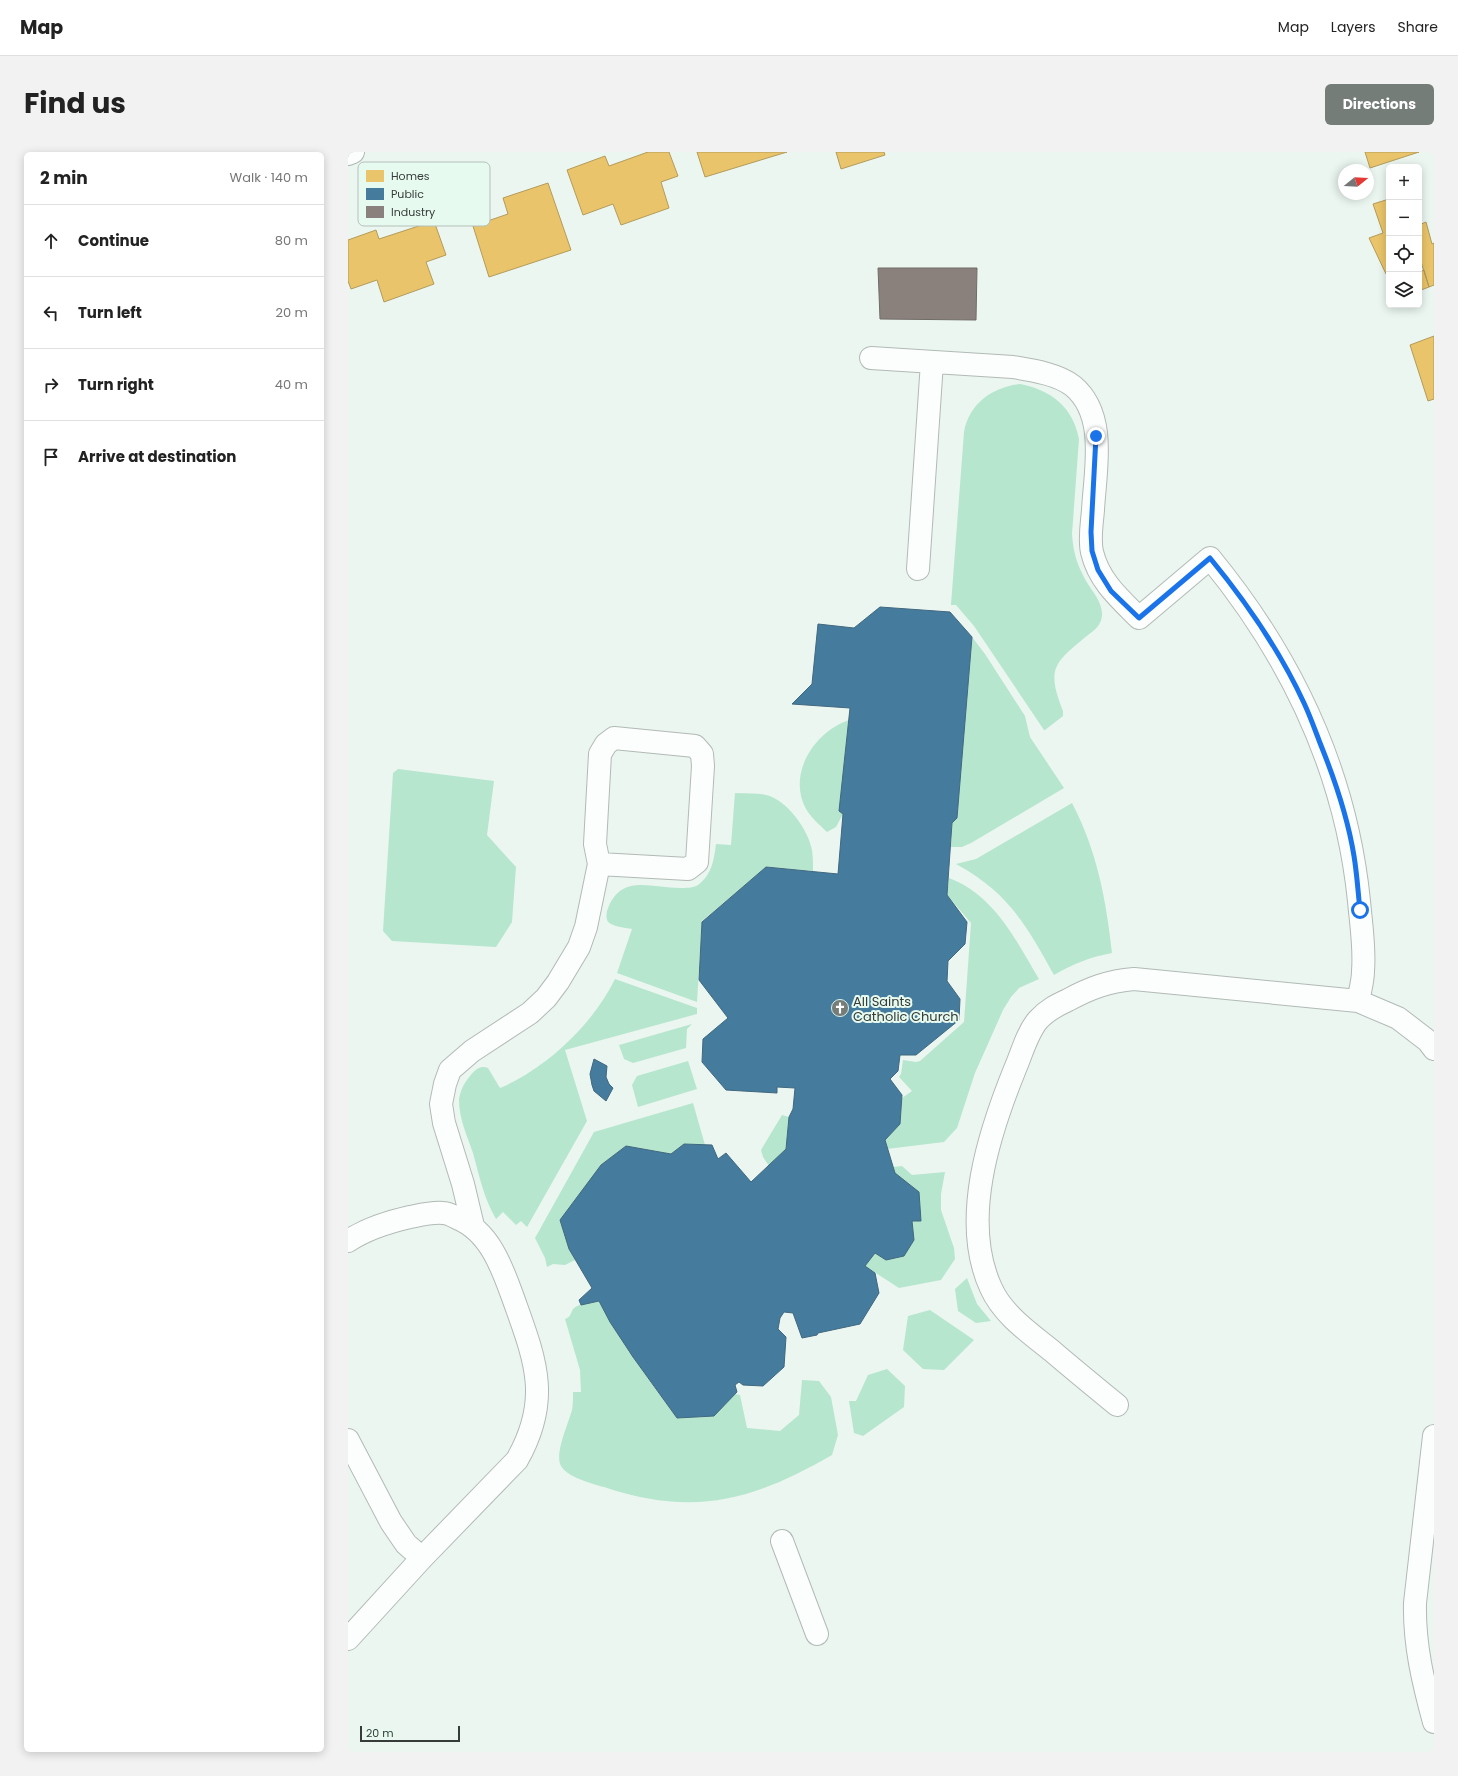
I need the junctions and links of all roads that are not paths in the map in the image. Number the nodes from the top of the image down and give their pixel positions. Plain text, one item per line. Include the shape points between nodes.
1 (353, 152) edge
2 (348, 154) edge
3 (871, 358) dead end
4 (932, 362) junction
5 (918, 569) dead end
6 (599, 864) junction
7 (1358, 1001) junction
8 (1434, 1049) edge
9 (473, 1226) junction
10 (348, 1242) edge
11 (1117, 1405) dead end
12 (1434, 1436) edge
13 (348, 1440) edge
14 (782, 1541) dead end
15 (422, 1558) junction
16 (817, 1634) dead end
17 (348, 1639) edge
18 (1434, 1722) edge

1 - 2 street
3 - 4 street
4 - 5 street
4 - 7 street via 1013,367 1036,371 1073,386 1085,400 1094,420 1096,436 1092,551 1098,570 1111,591 1139,618 1210,558 1259,622 1304,703 1340,798 1354,856 1363,935 1364,972
6 - 6 street via 595,844 600,754 606,744 614,738 695,746 702,754 697,862 688,869
6 - 9 street via 580,947 558,982 530,1013 472,1051 450,1070 445,1084 441,1104 444,1123
7 - 8 street via 1398,1018
7 - 11 street via 1134,979 1115,981 1084,991 1051,1008 1038,1020 1030,1033 1003,1099 991,1137 981,1184 978,1208 984,1272 1005,1309
9 - 10 street via 444,1212 423,1214 376,1227
9 - 15 street via 484,1238 501,1267 531,1349 536,1372 536,1408 528,1442 517,1460
12 - 18 street via 1414,1629
13 - 15 street via 391,1522 406,1544
14 - 16 street
15 - 17 street

